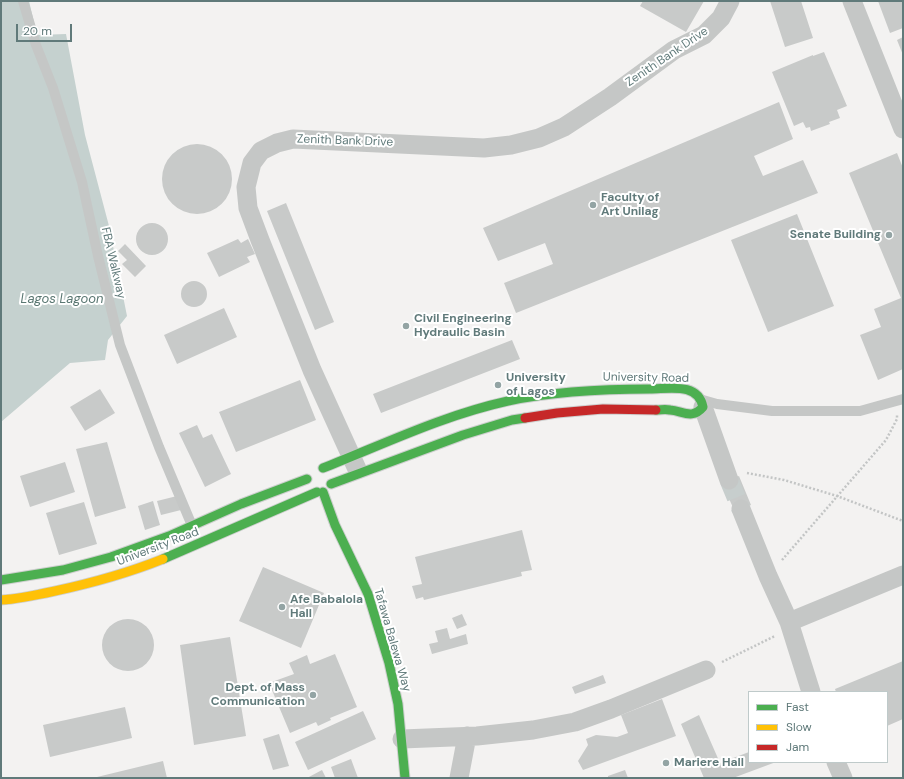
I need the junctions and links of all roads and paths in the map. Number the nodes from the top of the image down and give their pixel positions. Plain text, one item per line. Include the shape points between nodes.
1 (23, 1) edge
2 (730, 1) edge
3 (852, 1) edge
4 (903, 129) edge
5 (900, 401) edge
6 (703, 404) junction
7 (682, 414) junction
8 (718, 446) junction
9 (355, 464) junction
10 (323, 468) junction
11 (727, 475) joint
12 (307, 479) junction
13 (331, 484) junction
14 (320, 492) junction
15 (837, 496) junction
16 (741, 509) tunnel mouth
17 (903, 521) edge
18 (192, 525) junction
19 (200, 544) junction
20 (903, 575) edge
21 (768, 576) junction
22 (1, 580) edge
23 (1, 600) edge
24 (789, 622) junction
25 (706, 670) joint
26 (811, 691) edge
27 (467, 736) junction
28 (402, 740) junction
29 (836, 763) edge
30 (404, 778) edge
31 (459, 778) edge
32 (843, 778) edge

1 - 18 lane, FBA Walkway via 82,182 120,345
2 - 9 street, Zenith Bank Drive via 722,18 704,35 674,50 564,127 539,138 511,146 484,148 293,139 261,151 252,163 246,186 248,208 310,362
3 - 4 street
5 - 6 lane via 860,411 772,411
5 - 15 path via 897,418 886,440
6 - 7 main road, University Road via 699,412
6 - 8 street
6 - 9 main road, University Road via 699,394 692,390 671,389 572,391 523,398 479,408 432,425
7 - 8 street
7 - 9 main road, University Road via 671,410 603,409 557,413 512,420
8 - 11 street
9 - 10 main road, University Road
9 - 13 main road, University Road
10 - 12 main road via 312,470
10 - 13 main road via 332,478
11 - 15 path via 784,480
12 - 14 main road via 311,490
12 - 18 main road, University Road
13 - 14 main road via 328,489
14 - 19 main road, University Road
14 - 28 main road, Tafawa Balewa Way via 368,594 389,663 398,704
15 - 17 path
15 - 21 path
16 - 21 street
18 - 19 lane, FBA Walkway
18 - 22 main road, University Road via 111,557 63,570
19 - 23 main road, University Road via 136,570 77,586
20 - 24 street
21 - 24 street
24 - 25 path via 776,635
24 - 26 street
25 - 27 street via 575,722 533,730
27 - 28 street
27 - 31 street
28 - 30 main road, Tafawa Balewa Way
29 - 32 street

